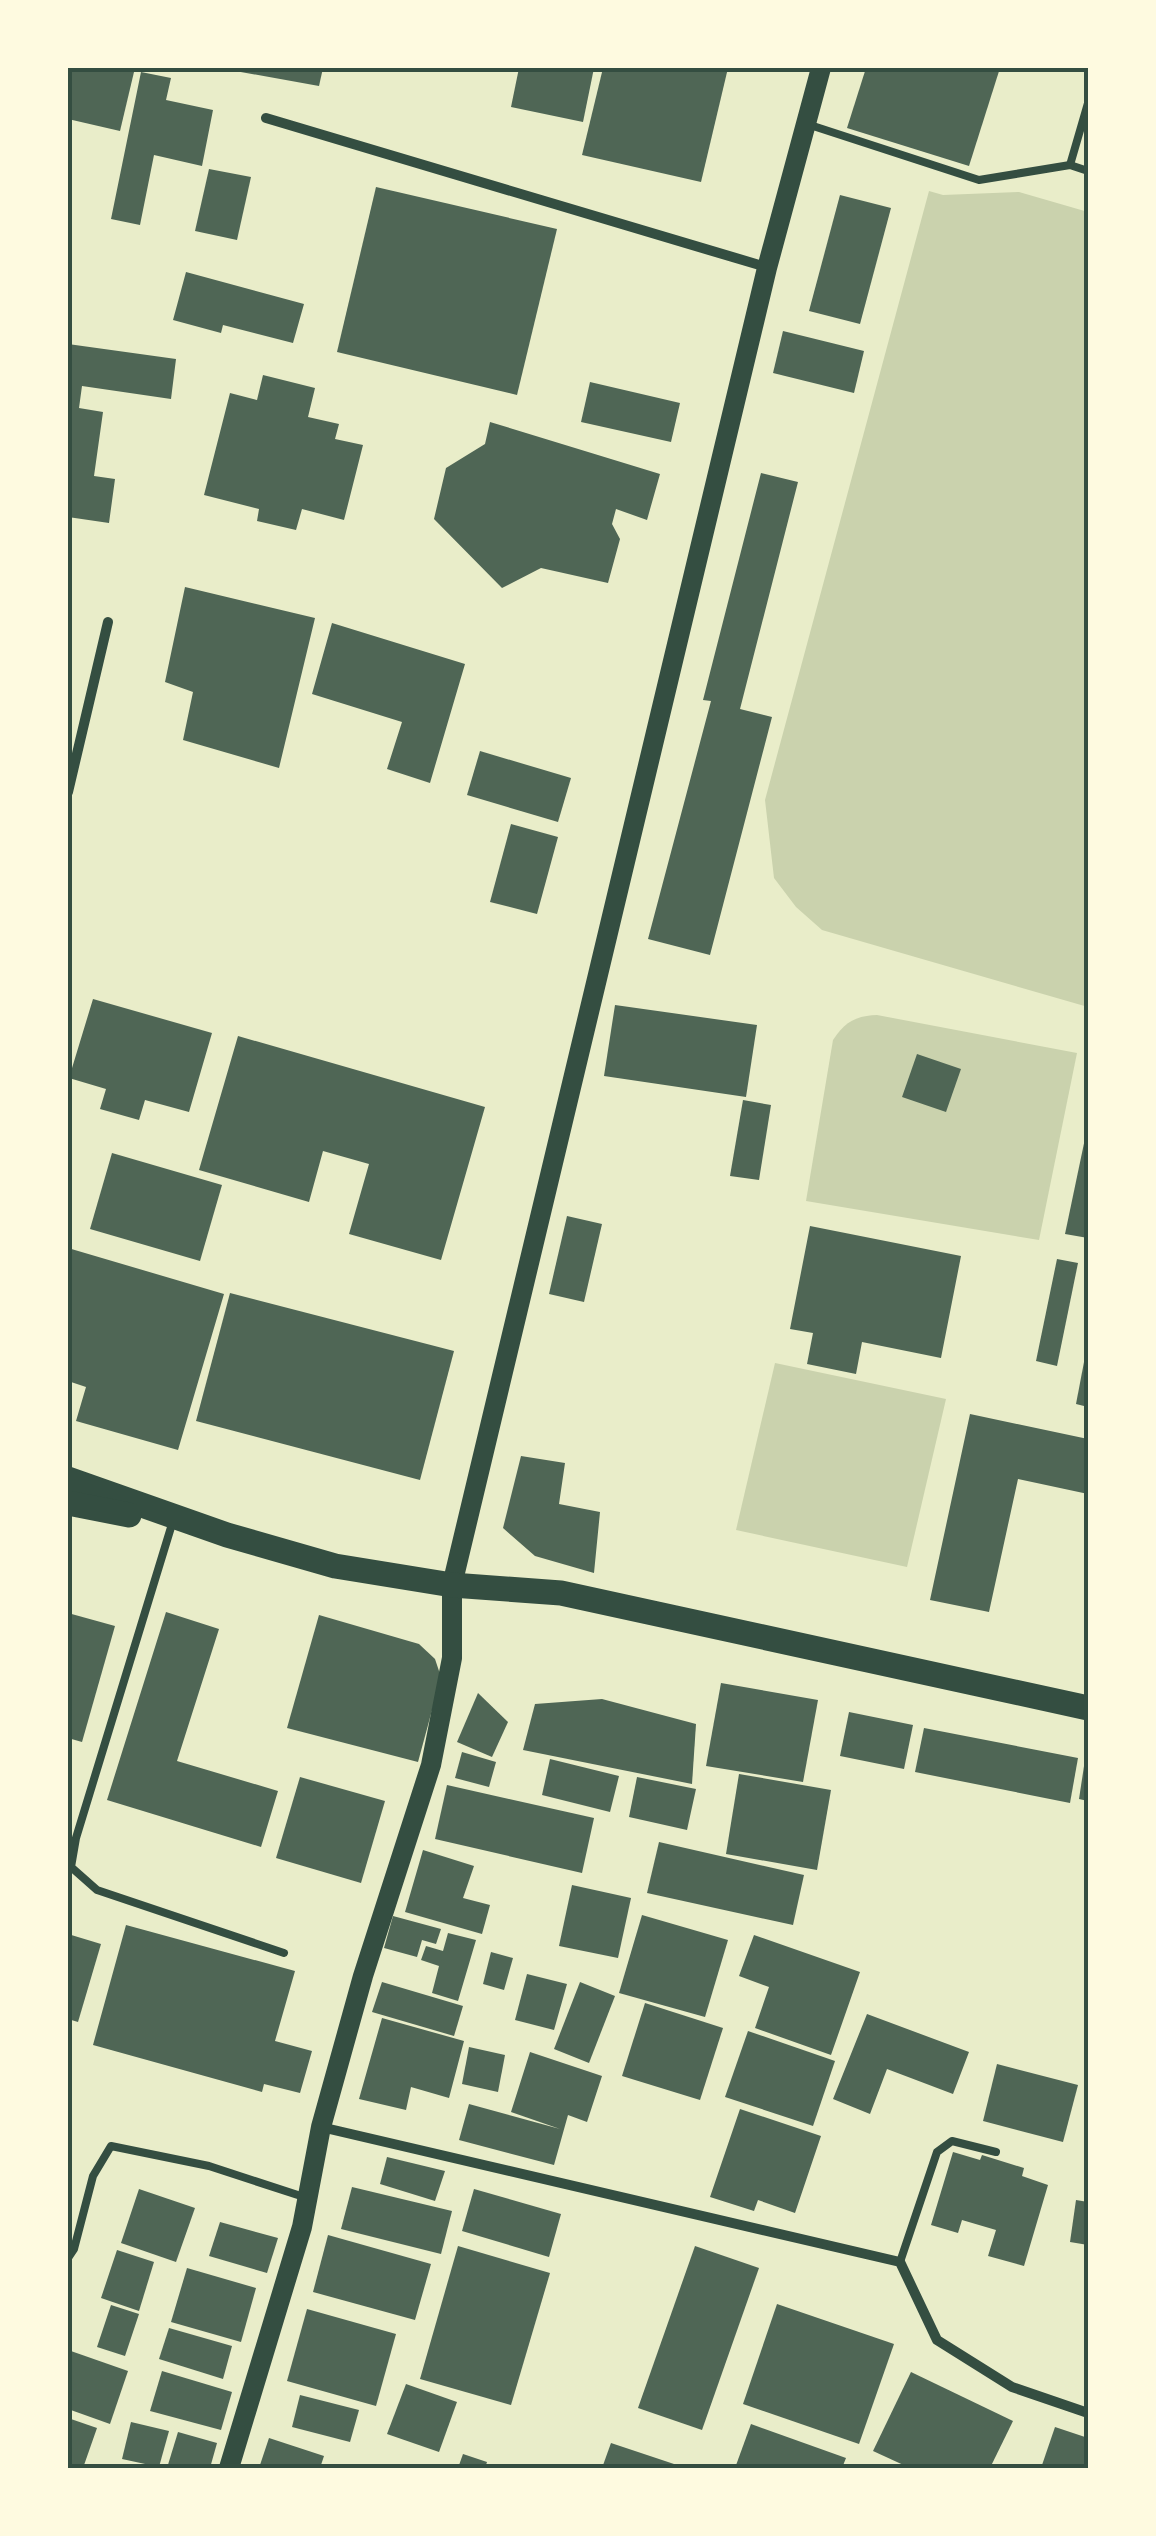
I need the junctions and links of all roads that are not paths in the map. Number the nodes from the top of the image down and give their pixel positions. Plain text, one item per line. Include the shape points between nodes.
1 (821, 68) edge
2 (1088, 103) edge
3 (266, 118) dead end
4 (806, 123) junction
5 (1070, 165) junction
6 (1088, 171) edge
7 (767, 268) junction
8 (108, 622) dead end
9 (68, 792) edge
10 (68, 1479) edge
11 (68, 1503) edge
12 (172, 1524) junction
13 (227, 1535) junction
14 (452, 1585) junction
15 (1088, 1708) edge
16 (284, 1953) dead end
17 (321, 2127) junction
18 (996, 2152) dead end
19 (309, 2198) junction
20 (68, 2258) edge
21 (900, 2262) junction
22 (1088, 2414) edge
23 (229, 2468) edge

1 - 4 main road
2 - 5 lane
3 - 7 street
4 - 5 lane via 979,180
4 - 7 main road
5 - 6 lane
7 - 14 main road
8 - 9 street
10 - 13 main road
11 - 12 main road
12 - 13 main road
12 - 16 lane via 71,1867 97,1890
13 - 14 main road via 336,1566
14 - 15 main road via 561,1593
14 - 17 main road via 452,1658 431,1765
17 - 19 main road
17 - 21 street
18 - 21 lane via 952,2141 937,2152
19 - 20 lane via 210,2166 112,2146 92,2176
19 - 23 main road
21 - 22 street via 937,2340 1012,2387

